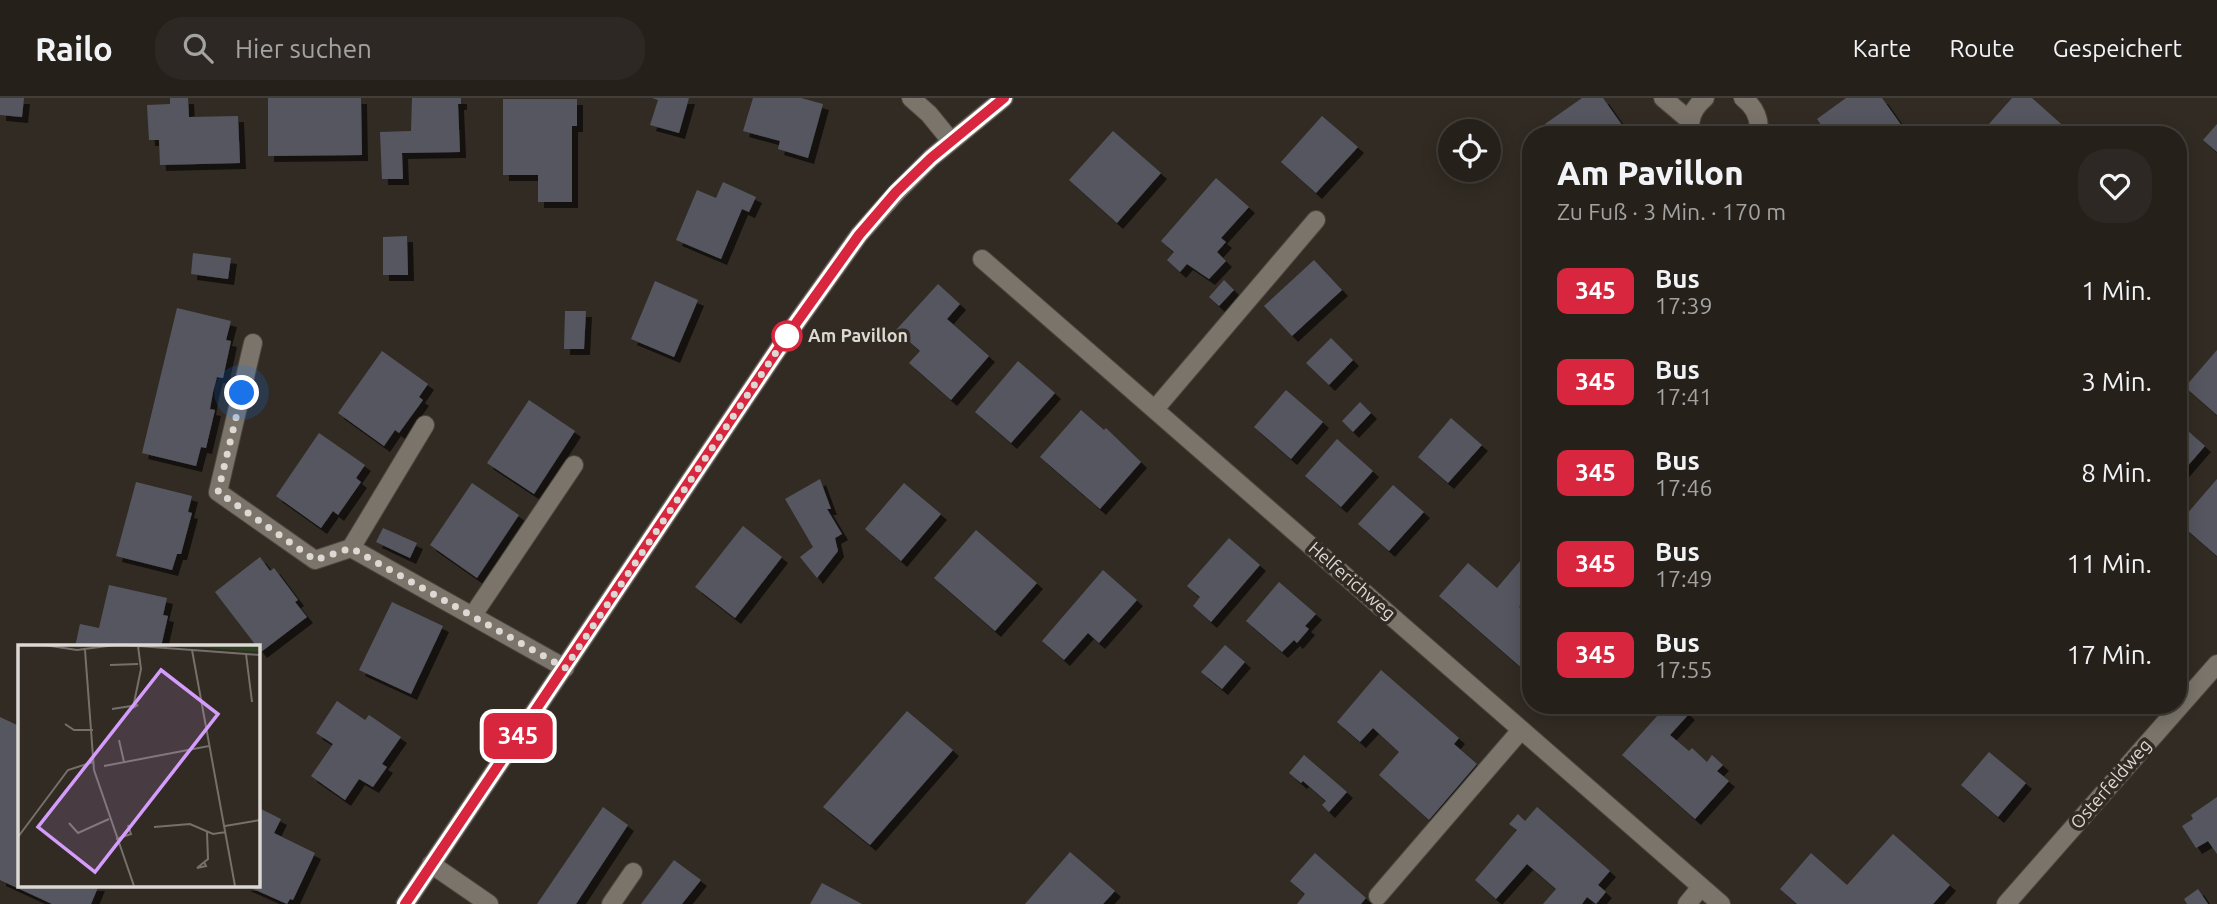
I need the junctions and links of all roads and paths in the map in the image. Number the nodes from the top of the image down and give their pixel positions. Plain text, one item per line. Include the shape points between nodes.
1 (911, 98) edge
2 (1004, 98) edge
3 (1663, 98) edge
4 (1705, 98) edge
5 (1743, 98) edge
6 (1689, 126) edge
7 (1690, 126) edge
8 (1760, 126) edge
9 (951, 141) junction
10 (1316, 220) dead end
11 (982, 259) dead end
12 (253, 343) dead end
13 (1154, 410) junction
14 (425, 425) dead end
15 (574, 465) dead end
16 (351, 548) junction
17 (473, 615) junction
18 (2217, 664) edge
19 (565, 668) junction
20 (2187, 698) edge
21 (2173, 714) edge
22 (1521, 730) junction
23 (430, 864) junction
24 (633, 872) dead end
25 (1701, 887) junction
26 (1378, 896) dead end
27 (1717, 903) edge
28 (405, 904) edge
29 (489, 904) edge
30 (611, 904) edge
31 (1687, 904) edge
32 (2006, 904) edge

1 - 9 street
2 - 9 street
3 - 6 street
4 - 7 street via 1694,109
5 - 8 street via 1757,114
9 - 19 street via 859,235
10 - 13 street
11 - 13 street, Helferichweg
12 - 16 street via 218,492 315,560
13 - 22 street, Helferichweg
14 - 16 street
15 - 17 street
16 - 17 street
17 - 19 street
18 - 20 street, Osterfeldweg
19 - 23 street
21 - 32 street, Osterfeldweg
22 - 25 street, Helferichweg
22 - 26 street
23 - 28 street
23 - 29 street
24 - 30 street
25 - 27 street, Helferichweg
25 - 31 street

